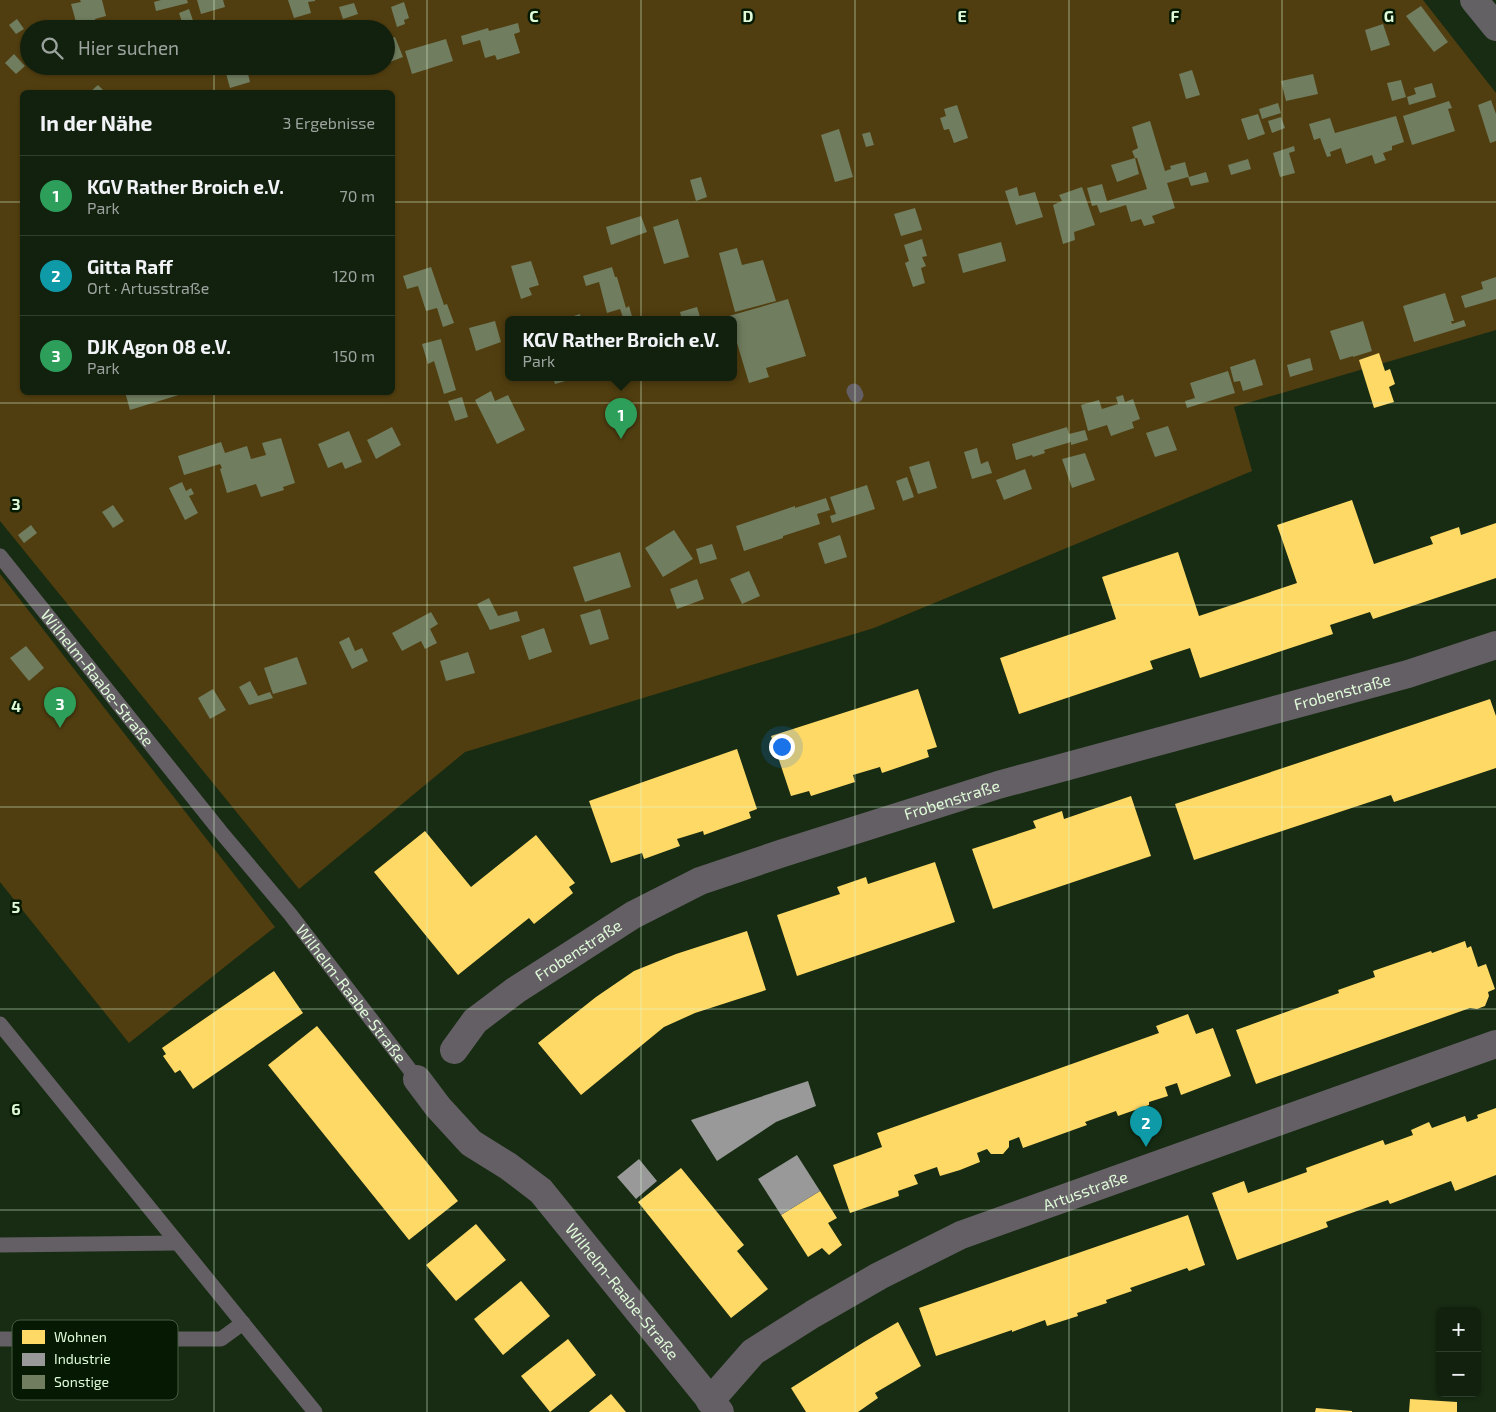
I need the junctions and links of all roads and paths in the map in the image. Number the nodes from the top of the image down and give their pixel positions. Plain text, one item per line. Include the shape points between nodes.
1 (1474, 0) edge
2 (1496, 27) edge
3 (0, 556) edge
4 (1496, 645) edge
5 (0, 1024) edge
6 (1496, 1044) edge
7 (454, 1050) dead end
8 (418, 1078) joint
9 (177, 1243) junction
10 (0, 1245) edge
11 (243, 1323) junction
12 (178, 1338) edge
13 (715, 1407) edge
14 (309, 1410) edge

1 - 2 main road
3 - 8 lane, Wilhelm-Raabe-Straße via 290,914
4 - 7 street, Frobenstraße via 1408,674 998,785 700,881 633,915 516,990 474,1021
5 - 9 lane
6 - 13 street, Artusstraße via 961,1234 812,1314 753,1352
8 - 13 street, Wilhelm-Raabe-Straße via 438,1107 471,1143 541,1191
9 - 10 lane
9 - 11 lane
11 - 12 lane via 221,1338
11 - 14 lane

